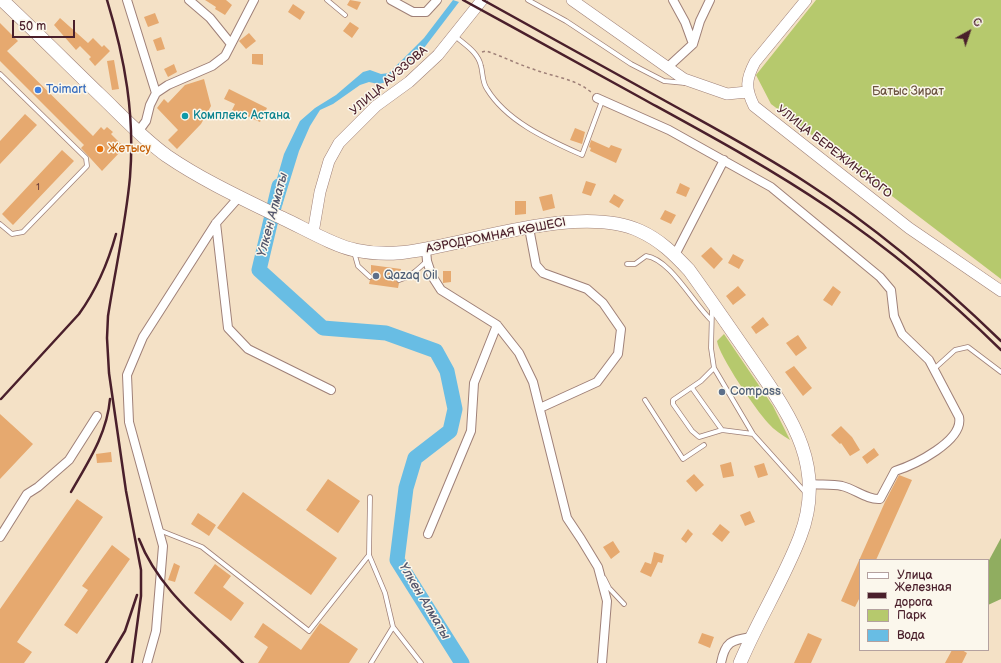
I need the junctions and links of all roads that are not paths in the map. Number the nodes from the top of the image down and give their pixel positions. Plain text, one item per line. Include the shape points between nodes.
1 (2, 0) edge
2 (127, 0) edge
3 (189, 0) edge
4 (254, 0) edge
5 (327, 0) edge
6 (391, 0) edge
7 (437, 0) edge
8 (482, 0) edge
9 (528, 0) edge
10 (572, 0) edge
11 (672, 0) edge
12 (710, 0) edge
13 (806, 0) edge
14 (345, 15) dead end
15 (455, 36) junction
16 (231, 44) junction
17 (693, 44) junction
18 (668, 67) junction
19 (0, 74) edge
20 (702, 86) junction
21 (747, 92) junction
22 (156, 93) junction
23 (600, 99) joint
24 (138, 132) junction
25 (724, 160) junction
26 (243, 199) junction
27 (216, 223) junction
28 (0, 224) edge
29 (529, 228) junction
30 (313, 232) junction
31 (353, 250) junction
32 (427, 255) junction
33 (675, 255) junction
34 (627, 264) dead end
35 (370, 277) dead end
36 (400, 280) dead end
37 (1001, 291) edge
38 (713, 303) junction
39 (711, 320) junction
40 (497, 325) junction
41 (714, 368) junction
42 (933, 369) junction
43 (1001, 372) edge
44 (692, 388) junction
45 (331, 390) dead end
46 (645, 400) dead end
47 (540, 408) junction
48 (97, 416) dead end
49 (722, 430) junction
50 (753, 434) junction
51 (704, 445) dead end
52 (810, 490) junction
53 (370, 497) dead end
54 (159, 530) junction
55 (428, 534) dead end
56 (0, 538) edge
57 (369, 555) junction
58 (598, 567) junction
59 (624, 604) dead end
60 (393, 627) junction
61 (751, 637) junction
62 (147, 663) edge
63 (371, 663) edge
64 (421, 663) edge
65 (602, 663) edge
66 (721, 663) edge
67 (740, 663) edge

1 - 24 main road, АЭРОДРОМНАЯ КӨШЕСІ
2 - 22 street
3 - 16 street via 210,18
4 - 16 street
5 - 14 lane
6 - 7 street via 413,12 426,12
8 - 15 main road, УЛИЦА АУЭЗОВА
9 - 20 lane via 566,21 631,64 664,81
10 - 18 main road
11 - 17 street via 685,22
12 - 17 street
13 - 21 main road via 755,62 748,78
15 - 23 lane via 476,54 486,88 509,113 540,135 582,155
15 - 30 main road, УЛИЦА АУЭЗОВА via 409,82 376,106 339,143 329,161
16 - 22 street via 225,56 212,66
17 - 18 street
18 - 20 main road via 684,79
19 - 28 lane via 86,158 87,166 23,232 12,234
20 - 21 main road via 727,94
21 - 37 main road, УЛИЦА БЕРЕЖИНСКОГО via 754,106 909,228
22 - 24 street via 146,121
23 - 25 street via 669,130
24 - 26 main road, АЭРОДРОМНАЯ КӨШЕСІ via 167,156
25 - 33 street
25 - 42 street via 771,187 888,285 894,316 902,334 929,360
26 - 27 street
26 - 30 main road, АЭРОДРОМНАЯ КӨШЕСІ
27 - 45 street via 228,328 248,349
27 - 54 street via 143,337 127,375 129,422
29 - 32 main road, АЭРОДРОМНАЯ КӨШЕСІ
29 - 33 main road, АЭРОДРОМНАЯ КӨШЕСІ via 603,221 639,230 661,242
29 - 47 street via 536,265 542,273 587,289 603,303 621,329 618,354 597,382
30 - 31 main road, АЭРОДРОМНАЯ КӨШЕСІ
31 - 32 main road, АЭРОДРОМНАЯ КӨШЕСІ via 385,255
31 - 35 lane via 358,266
32 - 36 lane via 413,274
32 - 40 street via 432,276 441,290
33 - 38 main road, АЭРОДРОМНАЯ КӨШЕСІ
34 - 39 lane via 635,264 646,256 654,257 670,271
38 - 39 lane
38 - 52 main road, АЭРОДРОМНАЯ КӨШЕСІ via 787,412 802,445
39 - 41 lane
40 - 47 street via 519,353 533,382
40 - 55 street via 474,383 471,431
41 - 44 lane
41 - 50 lane
42 - 43 lane via 955,350 968,347
42 - 52 street via 959,417 957,433 948,442 911,466 895,471 880,499 873,500 841,486
44 - 49 lane
44 - 49 lane via 674,400 673,404 692,431 699,437
46 - 51 lane via 683,459
47 - 58 street via 567,518
48 - 56 street via 69,460 27,494
49 - 50 lane
50 - 52 lane
52 - 61 main road, АЭРОДРОМНАЯ КӨШЕСІ via 800,536
53 - 57 lane
54 - 57 lane via 202,547 309,631
54 - 62 street via 163,546 160,598 156,631
57 - 60 lane via 385,593
58 - 59 lane via 609,588
58 - 65 street via 607,601
60 - 63 lane
60 - 64 lane
61 - 66 street via 728,643
61 - 67 main road, АЭРОДРОМНАЯ КӨШЕСІ

